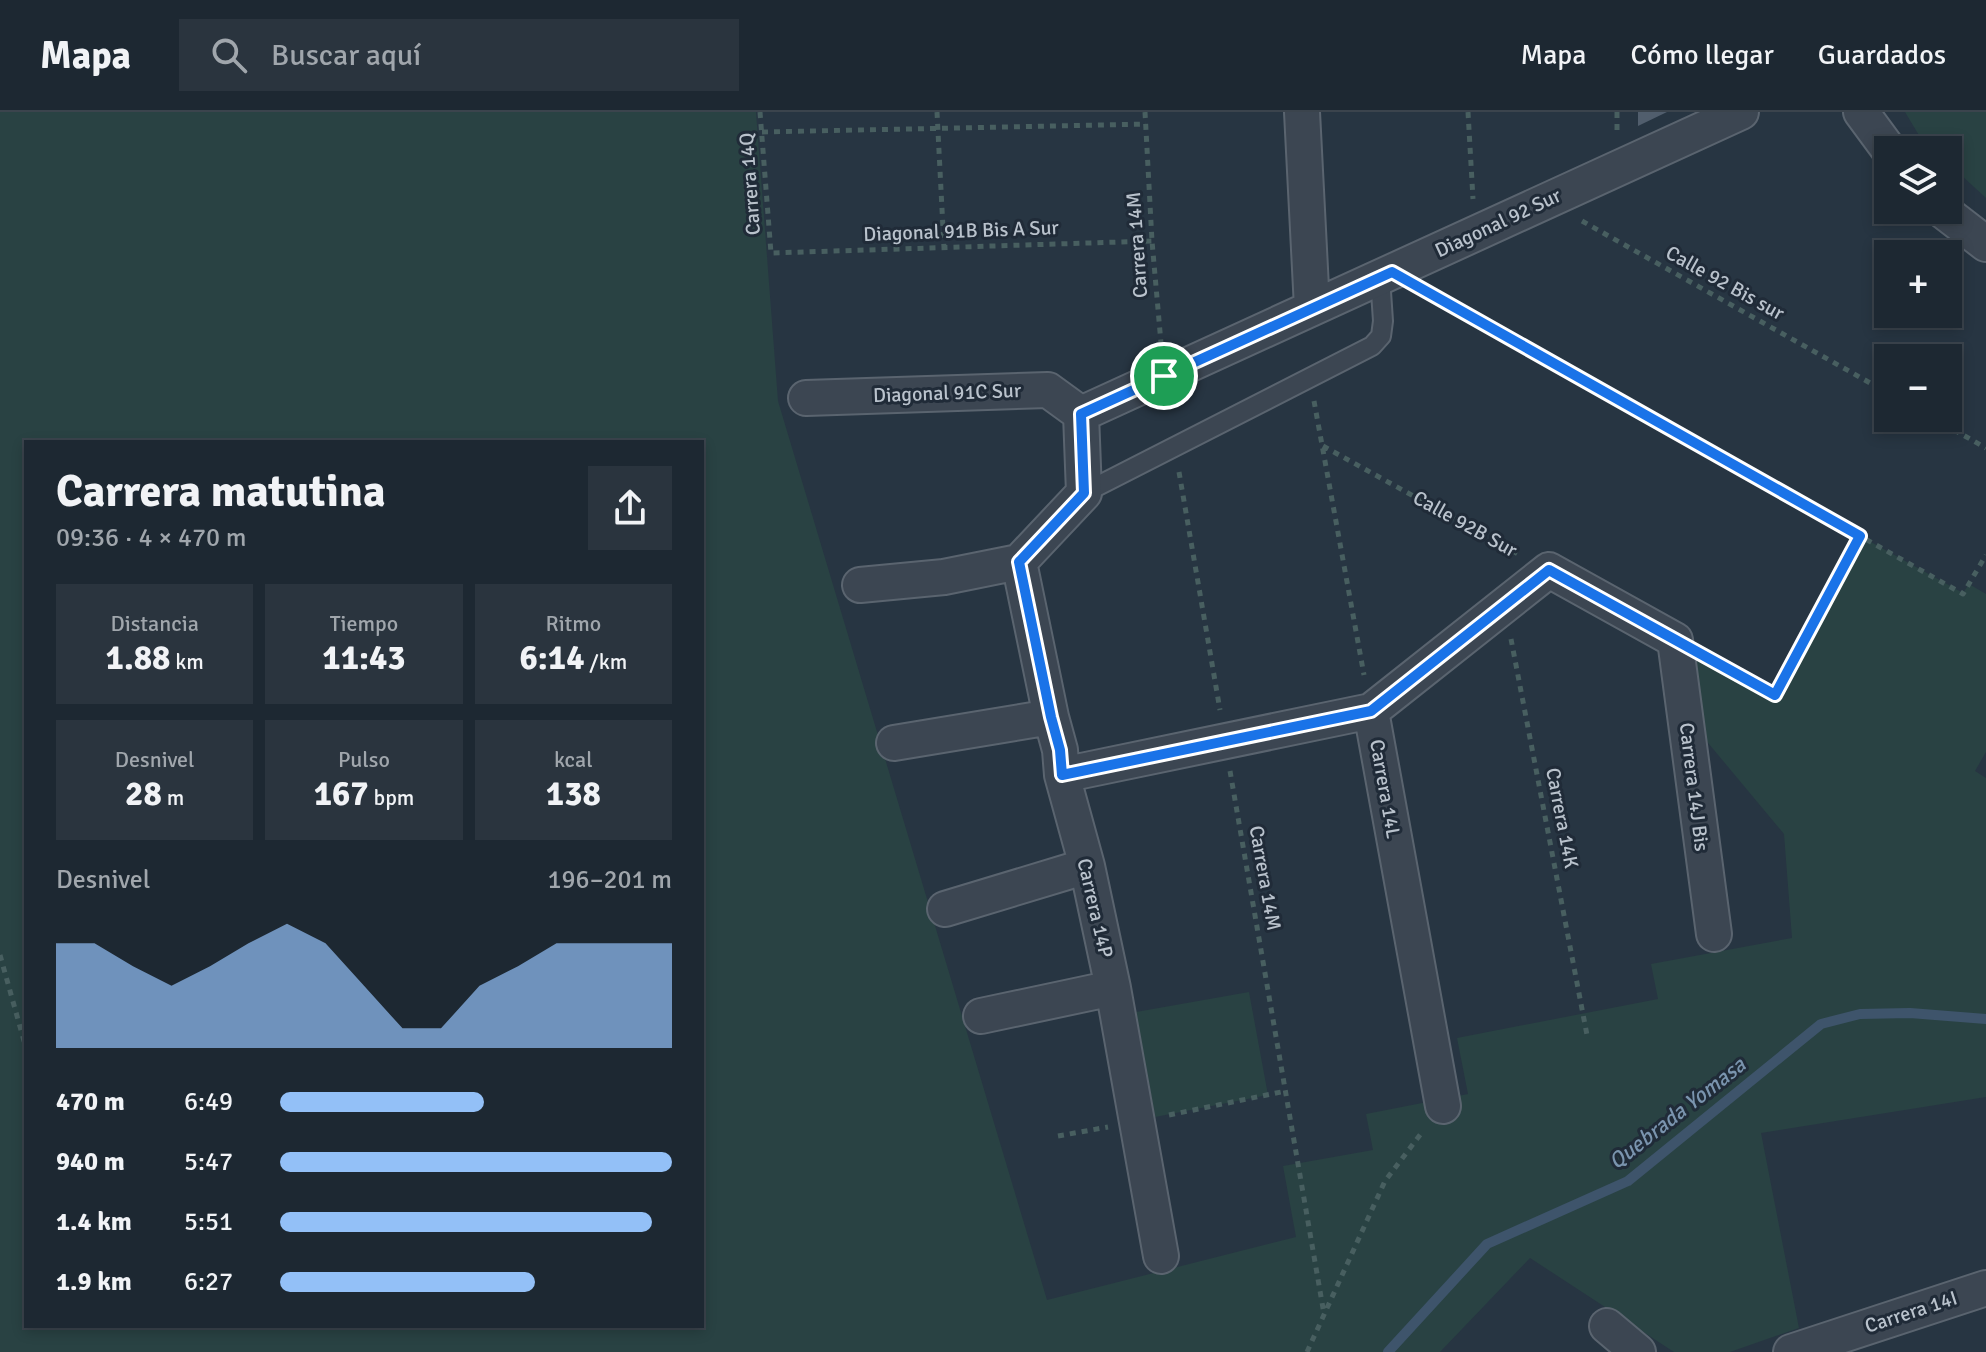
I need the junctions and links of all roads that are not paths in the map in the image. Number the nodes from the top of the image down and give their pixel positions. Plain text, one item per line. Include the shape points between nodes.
1 (1302, 112) edge
2 (1741, 112) edge
3 (1861, 112) edge
4 (1879, 136) edge
5 (1960, 224) edge
6 (1986, 244) edge
7 (1386, 275) junction
8 (1312, 308) junction
9 (806, 398) dead end
10 (1081, 414) junction
11 (1084, 493) junction
12 (1019, 562) junction
13 (860, 585) dead end
14 (1371, 711) junction
15 (1051, 717) junction
16 (894, 743) dead end
17 (1062, 775) junction
18 (1087, 866) junction
19 (945, 909) dead end
20 (1714, 934) dead end
21 (1113, 988) junction
22 (981, 1016) dead end
23 (1443, 1106) road end
24 (1161, 1256) dead end
25 (1986, 1288) edge
26 (1607, 1326) dead end
27 (1638, 1352) edge
28 (1791, 1352) edge

1 - 8 street
2 - 7 street, Diagonal 92 Sur
3 - 4 street
5 - 6 street
7 - 8 street, Diagonal 92 Sur
7 - 11 lane via 1381,336 1372,346
8 - 10 street, Diagonal 92 Sur
9 - 10 street, Diagonal 91C Sur via 1048,390
10 - 11 street
11 - 12 street
12 - 13 street via 944,577
12 - 15 street, Carrera 14P
14 - 17 street
14 - 20 street, Carrera 14J Bis via 1549,570 1675,640
14 - 23 street, Carrera 14L
15 - 16 street
15 - 17 street, Carrera 14P
17 - 18 street, Carrera 14P
18 - 19 street
18 - 21 street, Carrera 14P
21 - 22 street
21 - 24 street, Carrera 14P
25 - 28 street, Carrera 14I
26 - 27 street

